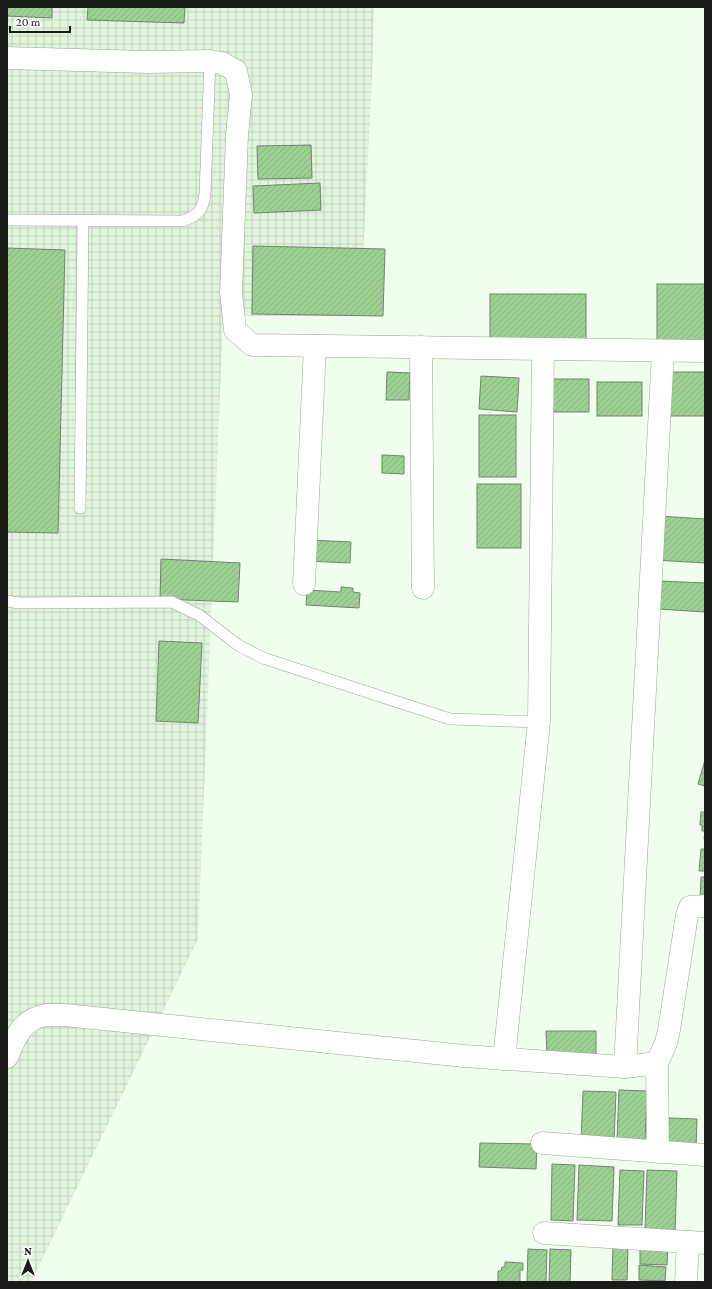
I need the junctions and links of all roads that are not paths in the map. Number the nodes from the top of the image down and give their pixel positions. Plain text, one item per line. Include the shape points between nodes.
1 (7, 58) edge
2 (210, 61) junction
3 (7, 220) edge
4 (83, 220) junction
5 (315, 346) junction
6 (420, 347) junction
7 (543, 349) junction
8 (663, 350) junction
9 (705, 351) edge
10 (80, 508) dead end
11 (304, 584) dead end
12 (423, 588) dead end
13 (7, 601) edge
14 (539, 722) junction
15 (705, 906) edge
16 (7, 1057) edge
17 (504, 1059) junction
18 (657, 1063) junction
19 (624, 1067) junction
20 (542, 1143) dead end
21 (658, 1152) junction
22 (705, 1155) edge
23 (544, 1233) dead end
24 (696, 1242) edge
25 (686, 1282) edge

1 - 2 street
2 - 4 lane via 204,206 194,217 183,220
2 - 5 street via 222,63 236,71 241,95 231,284 235,330 252,345
3 - 4 lane
4 - 10 lane
5 - 6 street
5 - 11 street
6 - 7 street
6 - 12 street
7 - 8 street
7 - 14 street
8 - 9 street
8 - 19 street
13 - 14 lane via 172,602 199,614 238,645 263,658 450,719
14 - 17 street
15 - 18 street via 690,907 687,915 670,1030
16 - 17 street via 16,1035 30,1021 45,1016 65,1016
17 - 19 street
18 - 19 street
18 - 21 street
20 - 21 street
21 - 22 street
23 - 24 street
24 - 25 street

